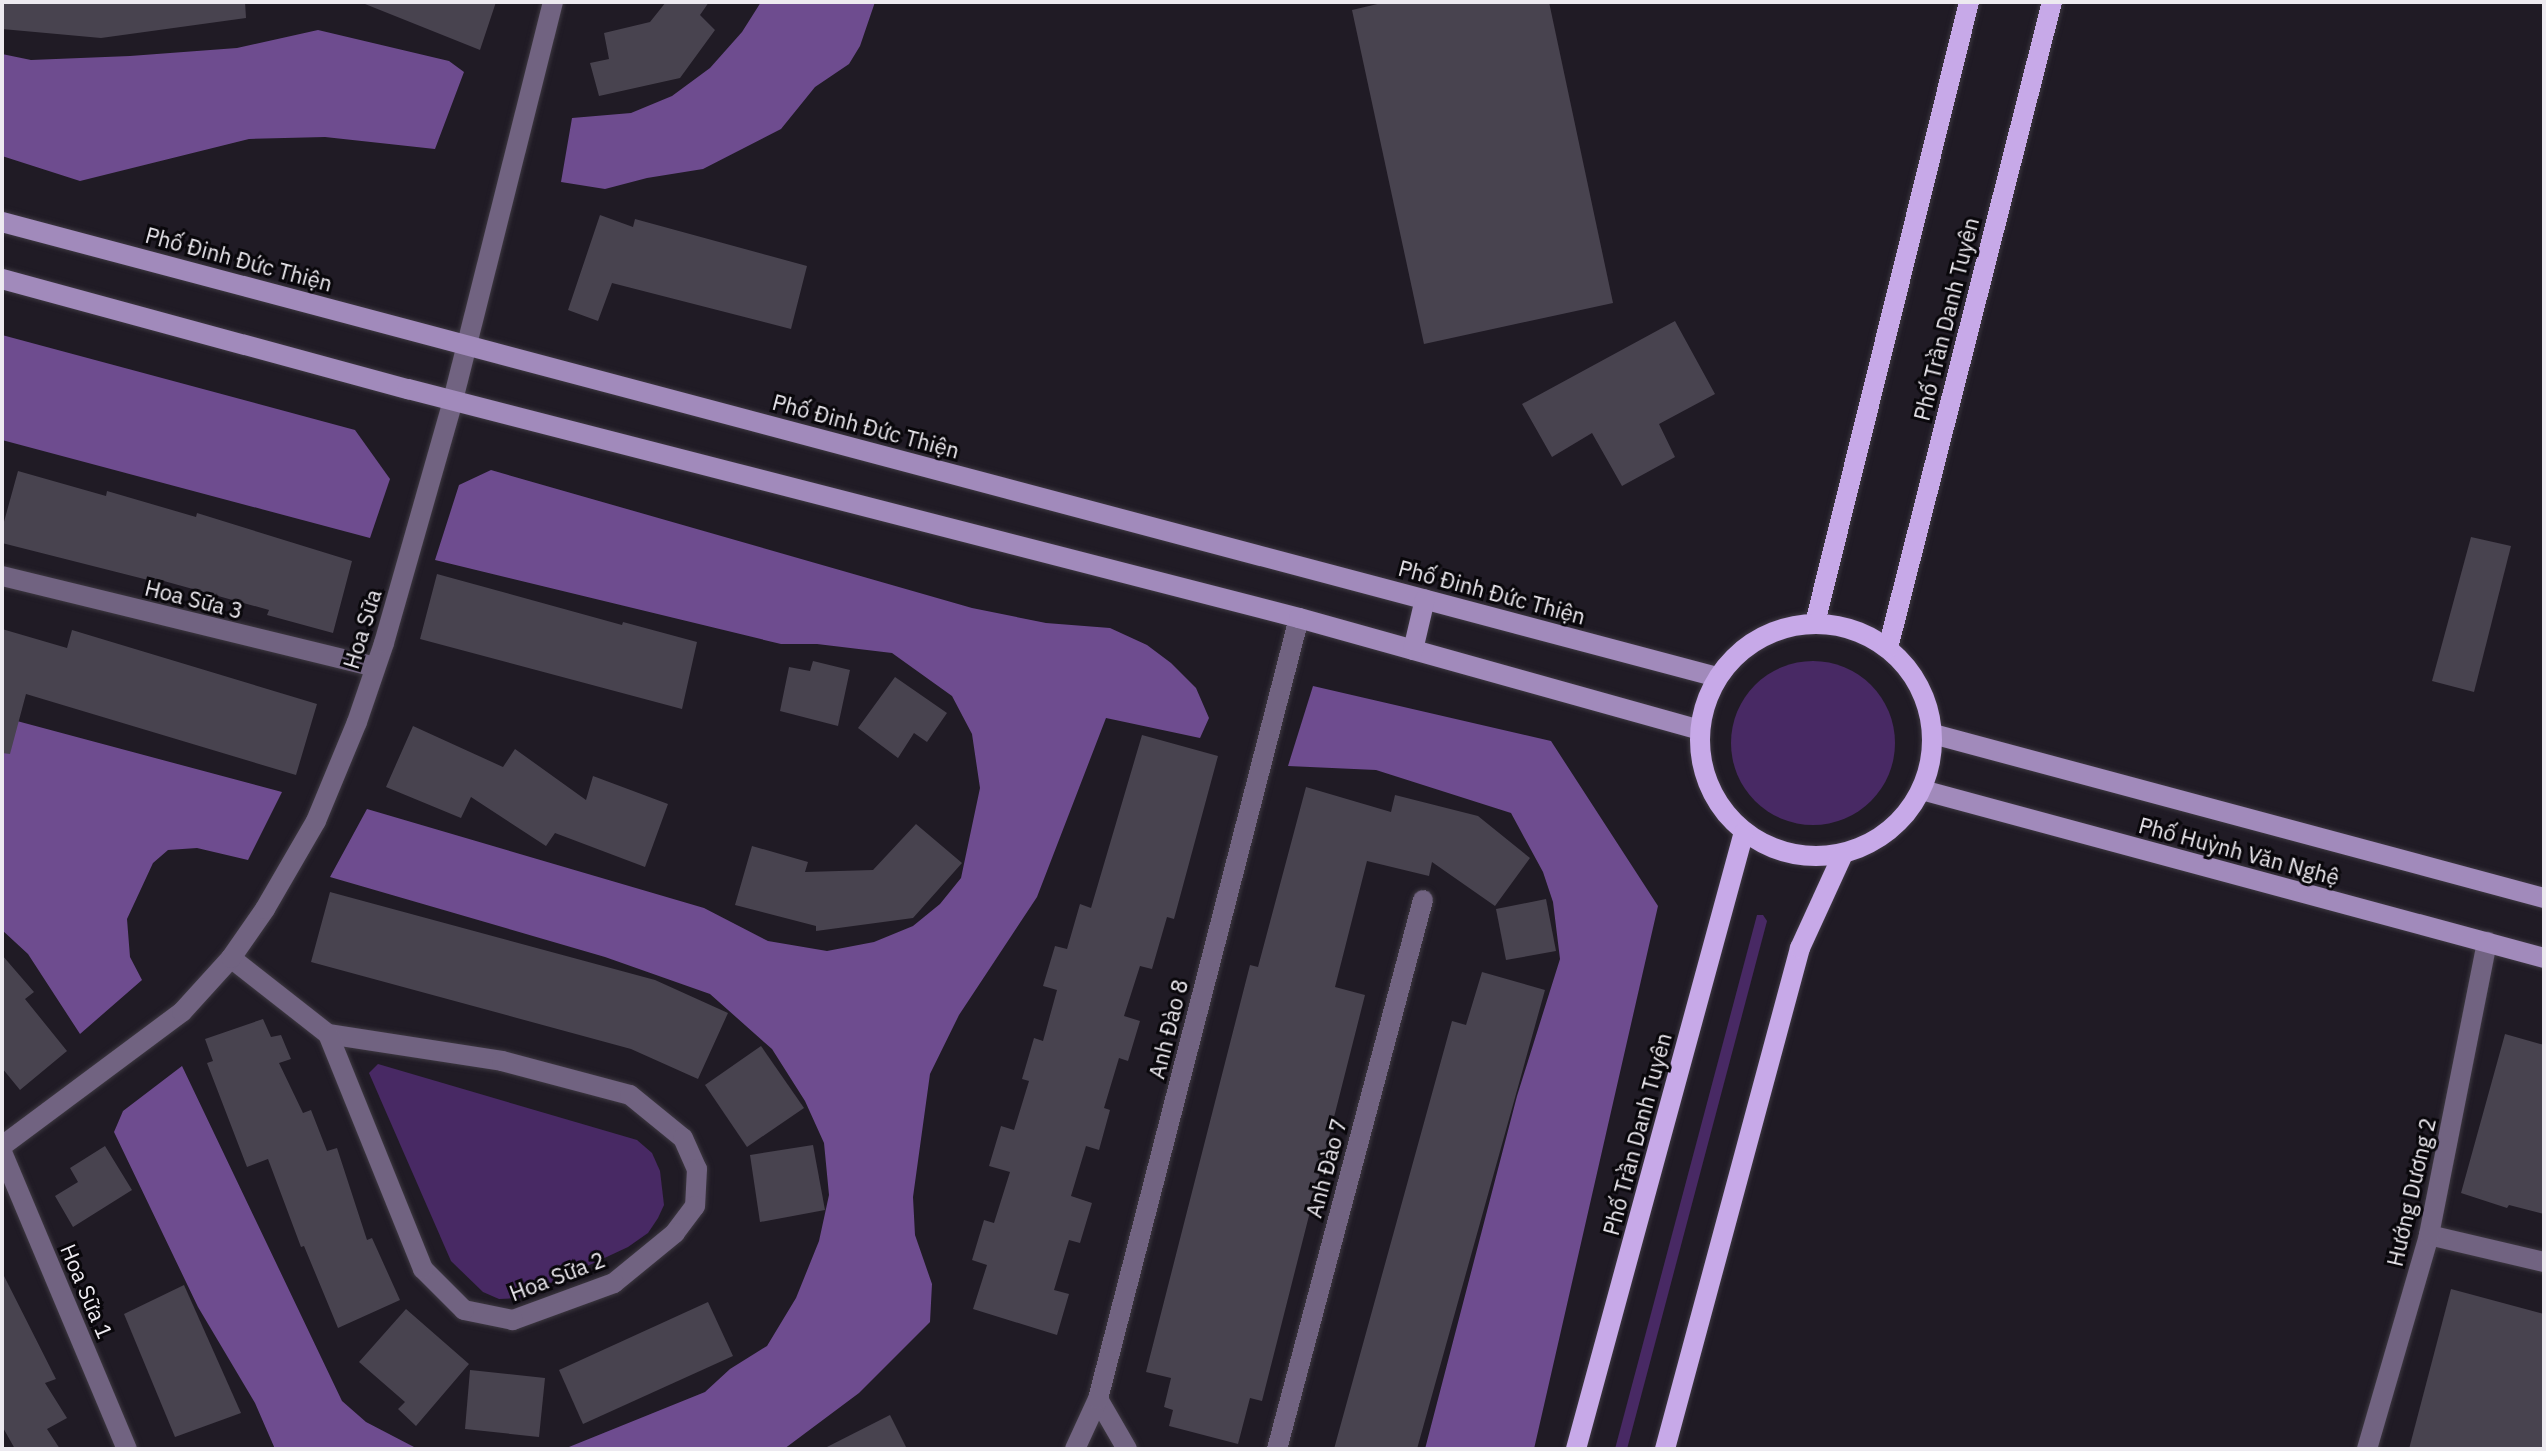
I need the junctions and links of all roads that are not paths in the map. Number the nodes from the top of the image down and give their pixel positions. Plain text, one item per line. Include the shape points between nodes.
1 (553, 2) edge
2 (1969, 2) edge
3 (2052, 2) edge
4 (2, 222) edge
5 (2, 279) edge
6 (467, 344) junction
7 (453, 400) junction
8 (2, 576) edge
9 (1425, 599) junction
10 (1299, 618) junction
11 (1815, 623) junction
12 (1888, 648) junction
13 (1413, 650) junction
14 (375, 667) junction
15 (1717, 677) junction
16 (1700, 730) junction
17 (1933, 734) junction
18 (1922, 790) junction
19 (1744, 832) junction
20 (1843, 854) junction
21 (2544, 898) edge
22 (1423, 900) dead end
23 (2487, 942) junction
24 (231, 958) junction
25 (2544, 958) edge
26 (328, 1034) junction
27 (2, 1146) edge
28 (2, 1152) edge
29 (2429, 1235) junction
30 (2544, 1262) edge
31 (1098, 1399) junction
32 (127, 1449) edge
33 (1075, 1449) edge
34 (1127, 1449) edge
35 (1277, 1449) edge
36 (1576, 1449) edge
37 (1665, 1449) edge
38 (2367, 1449) edge

1 - 6 street, Hoa Sữa
2 - 11 main road
3 - 12 main road, Phố Trần Danh Tuyên
4 - 6 street, Phố Đinh Đức Thiện
5 - 7 street
6 - 7 street, Hoa Sữa
6 - 9 street, Phố Đinh Đức Thiện
7 - 10 street
7 - 14 street, Hoa Sữa
8 - 14 street, Hoa Sữa 3
9 - 13 street
9 - 15 street, Phố Đinh Đức Thiện
10 - 13 street
10 - 31 street, Anh Đào 8
11 - 12 main road via 1866,634
11 - 15 main road via 1761,637 1736,654
12 - 17 main road via 1919,686
13 - 16 street
14 - 24 street, Hoa Sữa via 316,821
15 - 16 main road
16 - 19 main road via 1700,758 1709,786
17 - 18 main road
17 - 21 street, Phố Huỳnh Văn Nghệ
18 - 20 main road via 1890,831
18 - 23 street, Phố Huỳnh Văn Nghệ
19 - 20 main road via 1791,854
19 - 36 main road, Phố Trần Danh Tuyên
20 - 37 main road via 1800,948
22 - 35 street, Anh Đào 7
23 - 25 street, Phố Huỳnh Văn Nghệ
23 - 29 street, Hướng Dương 2
24 - 26 street, Hoa Sữa 2
24 - 27 street, Hoa Sữa via 182,1012
26 - 26 street, Hoa Sữa 2 via 423,1269 464,1310 513,1320 614,1283 665,1242 695,1206 697,1169 683,1138 630,1095 502,1061
28 - 32 street, Hoa Sữa 1
29 - 30 street
29 - 38 street, Hướng Dương 2
31 - 33 street, Anh Đào 8
31 - 34 street

